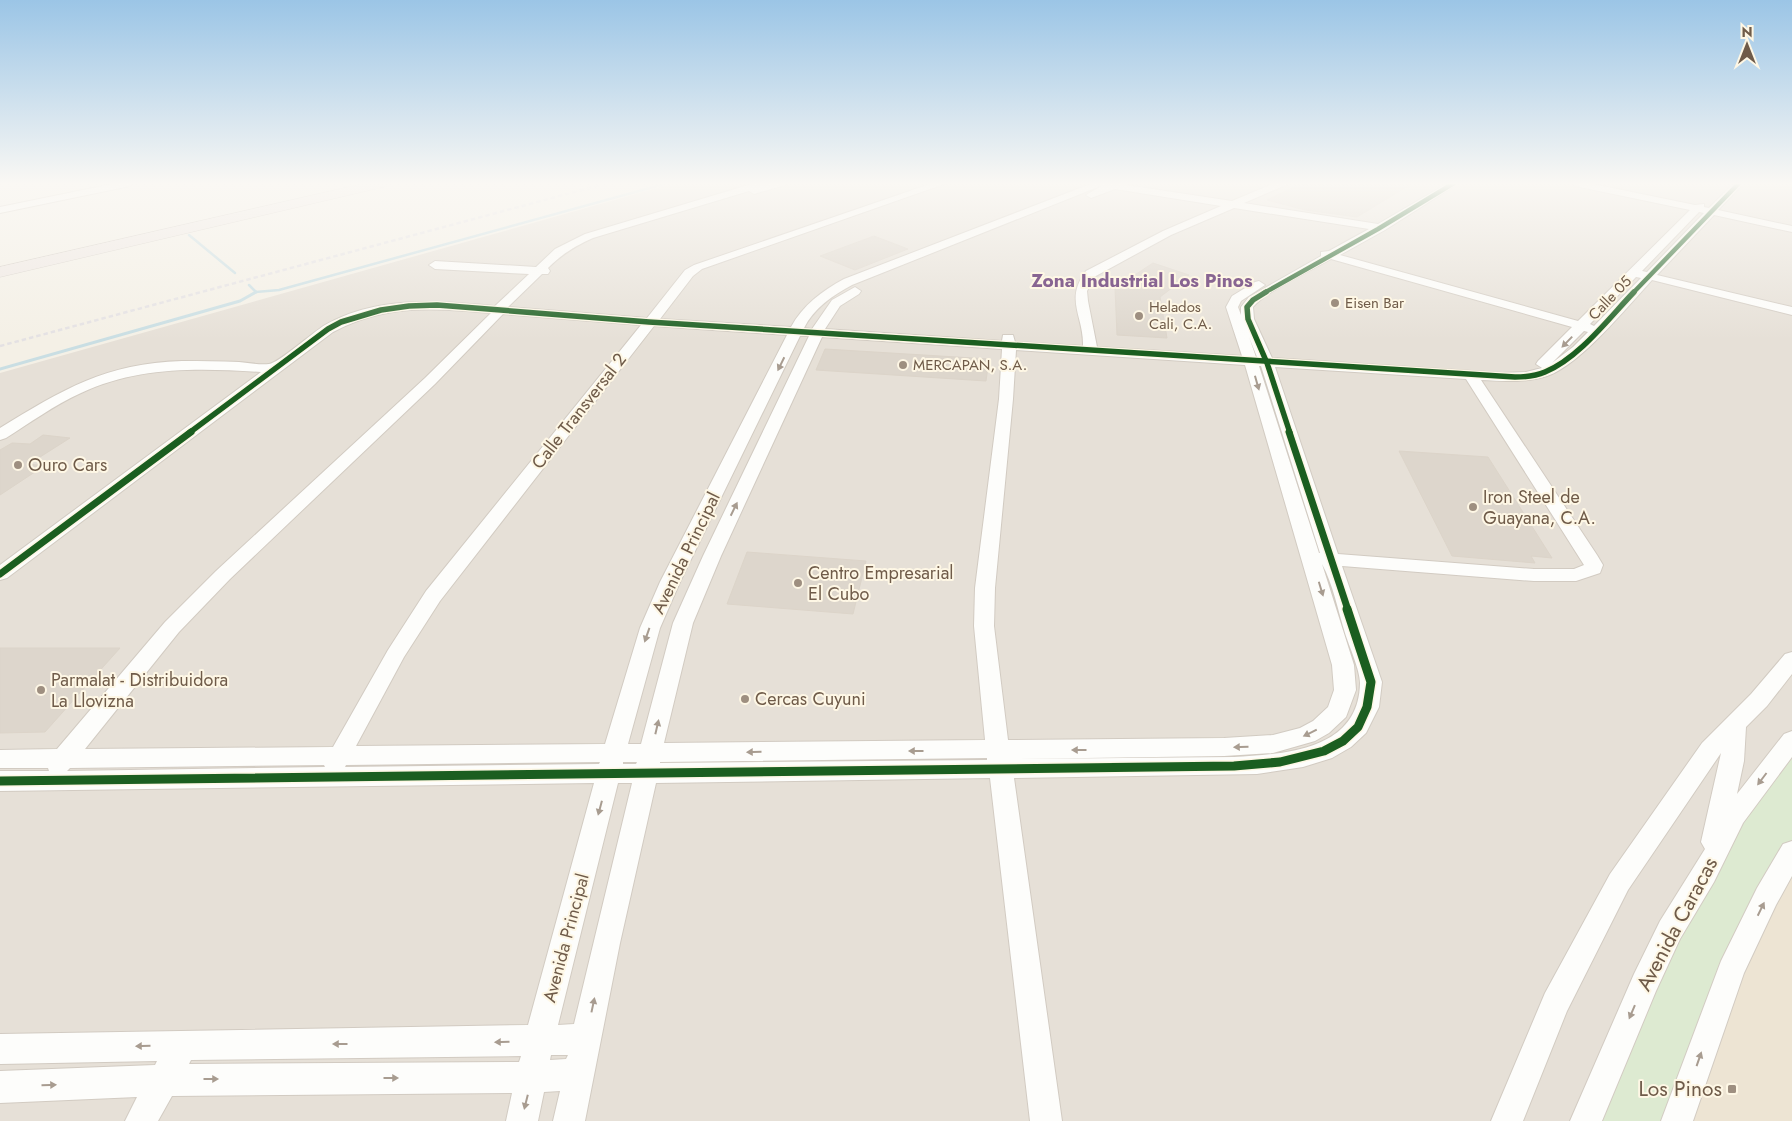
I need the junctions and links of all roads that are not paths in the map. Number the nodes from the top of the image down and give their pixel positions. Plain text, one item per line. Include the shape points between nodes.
1 (139, 235) edge
2 (152, 235) edge
3 (600, 235) edge
4 (790, 235) edge
5 (981, 235) edge
6 (1162, 235) edge
7 (1357, 235) edge
8 (1671, 235) edge
9 (1689, 235) edge
10 (1327, 251) junction
11 (435, 265) dead end
12 (4, 269) edge
13 (543, 271) junction
14 (1634, 272) junction
15 (1650, 276) junction
16 (844, 291) junction
17 (1240, 305) joint
18 (499, 310) junction
19 (1792, 312) edge
20 (652, 319) junction
21 (1584, 324) junction
22 (798, 328) junction
23 (1600, 328) junction
24 (818, 330) junction
25 (1009, 342) junction
26 (1091, 347) junction
27 (1258, 359) junction
28 (1357, 365) junction
29 (276, 369) junction
30 (1471, 375) junction
31 (0, 435) edge
32 (691, 540) junction
33 (718, 542) junction
34 (1311, 557) junction
35 (1331, 558) junction
36 (0, 574) edge
37 (668, 586) junction
38 (697, 588) junction
39 (1792, 659) edge
40 (1735, 725) junction
41 (1792, 740) edge
42 (340, 756) junction
43 (1199, 757) junction
44 (63, 759) junction
45 (0, 760) edge
46 (999, 760) junction
47 (612, 763) junction
48 (648, 763) junction
49 (328, 777) junction
50 (0, 781) edge
51 (45, 781) junction
52 (1792, 852) edge
53 (1709, 865) junction
54 (586, 1038) junction
55 (539, 1041) junction
56 (183, 1045) junction
57 (0, 1049) edge
58 (579, 1074) junction
59 (532, 1077) junction
60 (164, 1080) junction
61 (0, 1087) edge
62 (141, 1121) edge
63 (522, 1121) edge
64 (569, 1121) edge
65 (1046, 1121) edge
66 (1507, 1121) edge
67 (1586, 1121) edge
68 (1677, 1121) edge

1 - 12 highway
2 - 12 highway
3 - 13 street
4 - 20 street, Calle Transversal 2 via 698,267 684,278
5 - 16 street, Avenida Principal
6 - 26 street via 1102,266 1086,278 1080,298
7 - 10 street
8 - 14 street, Calle 05
9 - 15 street, Calle 05
10 - 17 street via 1253,300
10 - 21 street
11 - 13 street
13 - 18 street
14 - 15 street
14 - 21 street, Calle 05
15 - 19 street
15 - 23 street, Calle 05
16 - 22 street, Avenida Principal via 812,307
16 - 24 street, Avenida Principal
17 - 27 street via 1248,319
18 - 20 street
18 - 29 street via 413,305 358,315 328,329
18 - 44 street via 430,381 172,627
20 - 22 street
20 - 42 street, Calle Transversal 2 via 422,612
21 - 23 street
21 -> 28 street, Calle 05 via 1541,365 1520,369
22 - 24 street
22 -> 32 street, Avenida Principal
23 - 30 street, Calle 05 via 1558,367 1533,376
24 - 25 street
33 -> 24 street, Avenida Principal
25 - 26 street
25 - 46 street via 984,609 984,643
26 - 27 street
27 - 28 street
27 -> 34 street
27 - 35 street
28 - 30 street
29 - 31 street via 182,364 128,372 74,391
29 - 36 street
30 - 35 street via 1588,555 1593,569 1576,575 1541,575
32 - 33 street
32 - 37 street, Avenida Principal
33 - 38 street, Avenida Principal
34 - 35 street
34 -> 43 street via 1345,679 1343,700 1338,711 1322,727 1290,741
35 - 43 street via 1370,676 1371,693 1365,715 1346,739 1311,757 1265,764
37 - 38 street
37 -> 47 street, Avenida Principal via 644,644
48 -> 38 street, Avenida Principal via 679,635
39 - 40 street
40 - 53 street via 1732,761
40 - 66 street via 1710,749 1618,882 1555,1003
41 -> 53 street, Avenida Caracas via 1734,816
42 - 44 street
42 - 47 street
42 - 49 street, Calle Transversal 2
43 - 46 street
44 - 45 street
44 - 51 street
46 - 48 street
46 - 65 street
47 - 48 street
47 - 49 street
47 -> 55 street, Avenida Principal
54 -> 48 street, Avenida Principal
49 - 51 street
50 - 51 street
68 -> 52 street via 1731,971 1766,897
53 -> 67 street, Avenida Caracas via 1670,930 1644,984
54 - 55 street
54 - 58 street, Avenida Principal
55 -> 56 street
55 - 59 street, Avenida Principal
56 -> 57 street
56 - 60 street
58 - 59 street
58 - 64 street, Avenida Principal
60 -> 59 street
59 -> 63 street, Avenida Principal
61 -> 60 street
60 - 62 street

